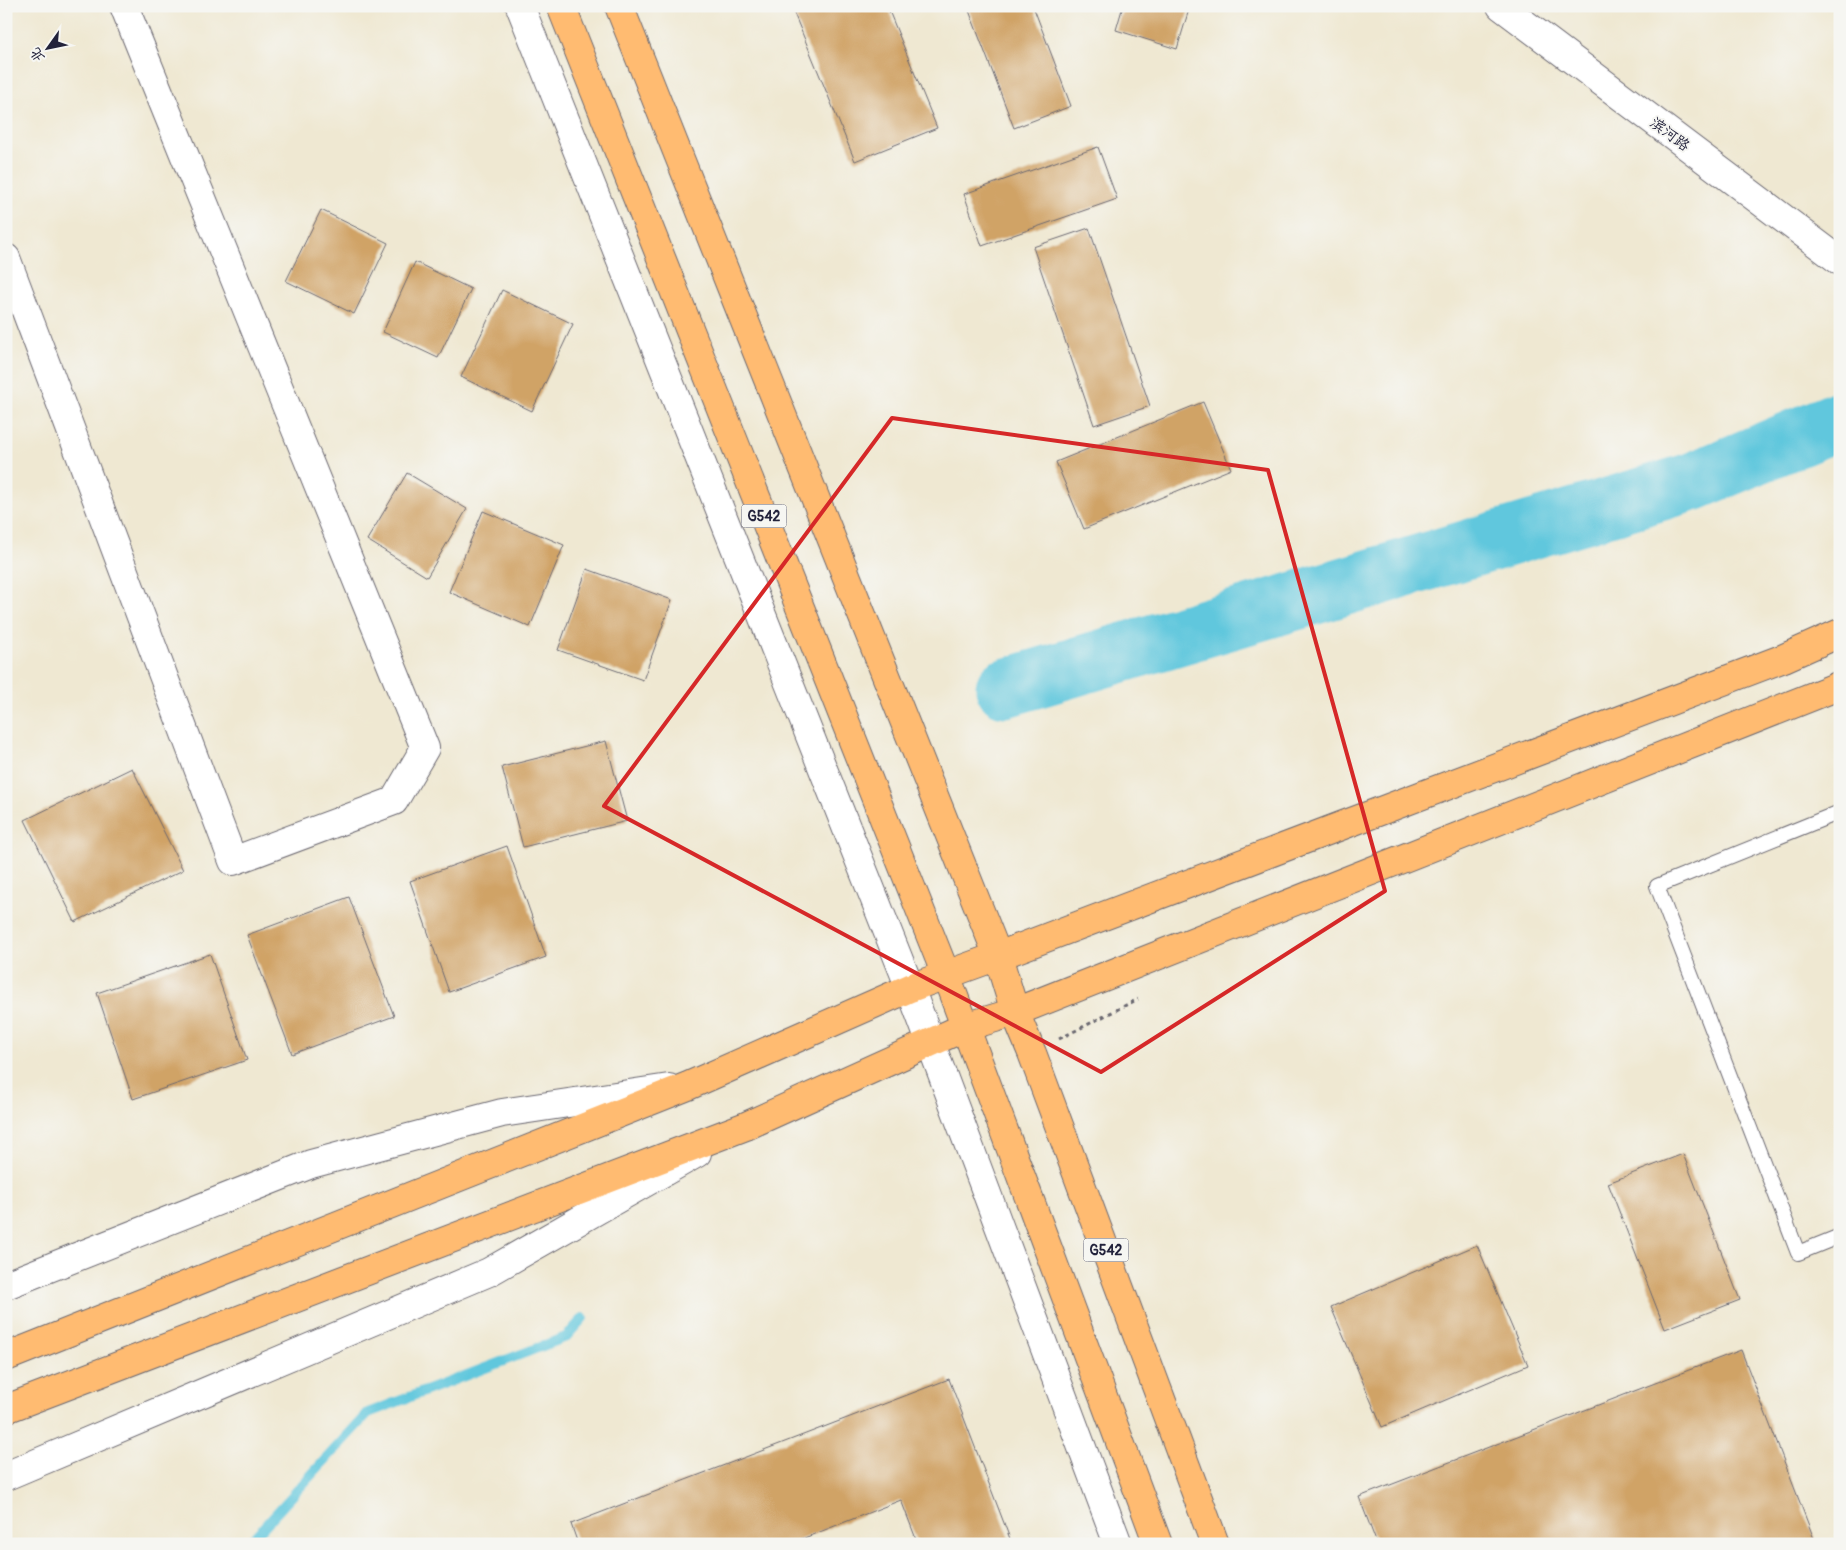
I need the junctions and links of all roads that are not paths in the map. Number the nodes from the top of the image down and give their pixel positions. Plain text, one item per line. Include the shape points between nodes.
1 (124, 6) edge
2 (520, 6) edge
3 (561, 6) edge
4 (619, 6) edge
5 (1501, 6) edge
6 (6, 259) edge
7 (1840, 261) edge
8 (1840, 633) edge
9 (1840, 684) edge
10 (1840, 812) edge
11 (998, 956) junction
12 (946, 975) junction
13 (910, 988) junction
14 (1015, 1012) junction
15 (965, 1027) junction
16 (930, 1042) junction
17 (688, 1086) junction
18 (746, 1126) junction
19 (1840, 1236) edge
20 (6, 1285) edge
21 (6, 1356) edge
22 (6, 1409) edge
23 (6, 1476) edge
24 (1118, 1544) edge
25 (1158, 1544) edge
26 (1215, 1544) edge

1 - 6 street via 425,748 394,801 233,861
2 - 13 street
3 - 12 main road, G542
4 - 11 main road, G542
5 - 7 street, 滨河路
8 - 11 main road via 1784,658
9 - 14 main road
10 - 19 lane via 1657,886 1798,1253
11 - 12 main road
11 - 14 main road, G542
12 - 13 main road
12 - 15 main road, G542
13 - 16 street
13 - 17 main road
14 - 15 main road
14 - 26 main road, G542
15 - 16 main road
15 - 25 main road, G542
16 - 18 main road
16 - 24 street
17 - 20 street via 502,1113 311,1164
17 - 21 main road
18 - 22 main road
18 - 23 street via 489,1272

